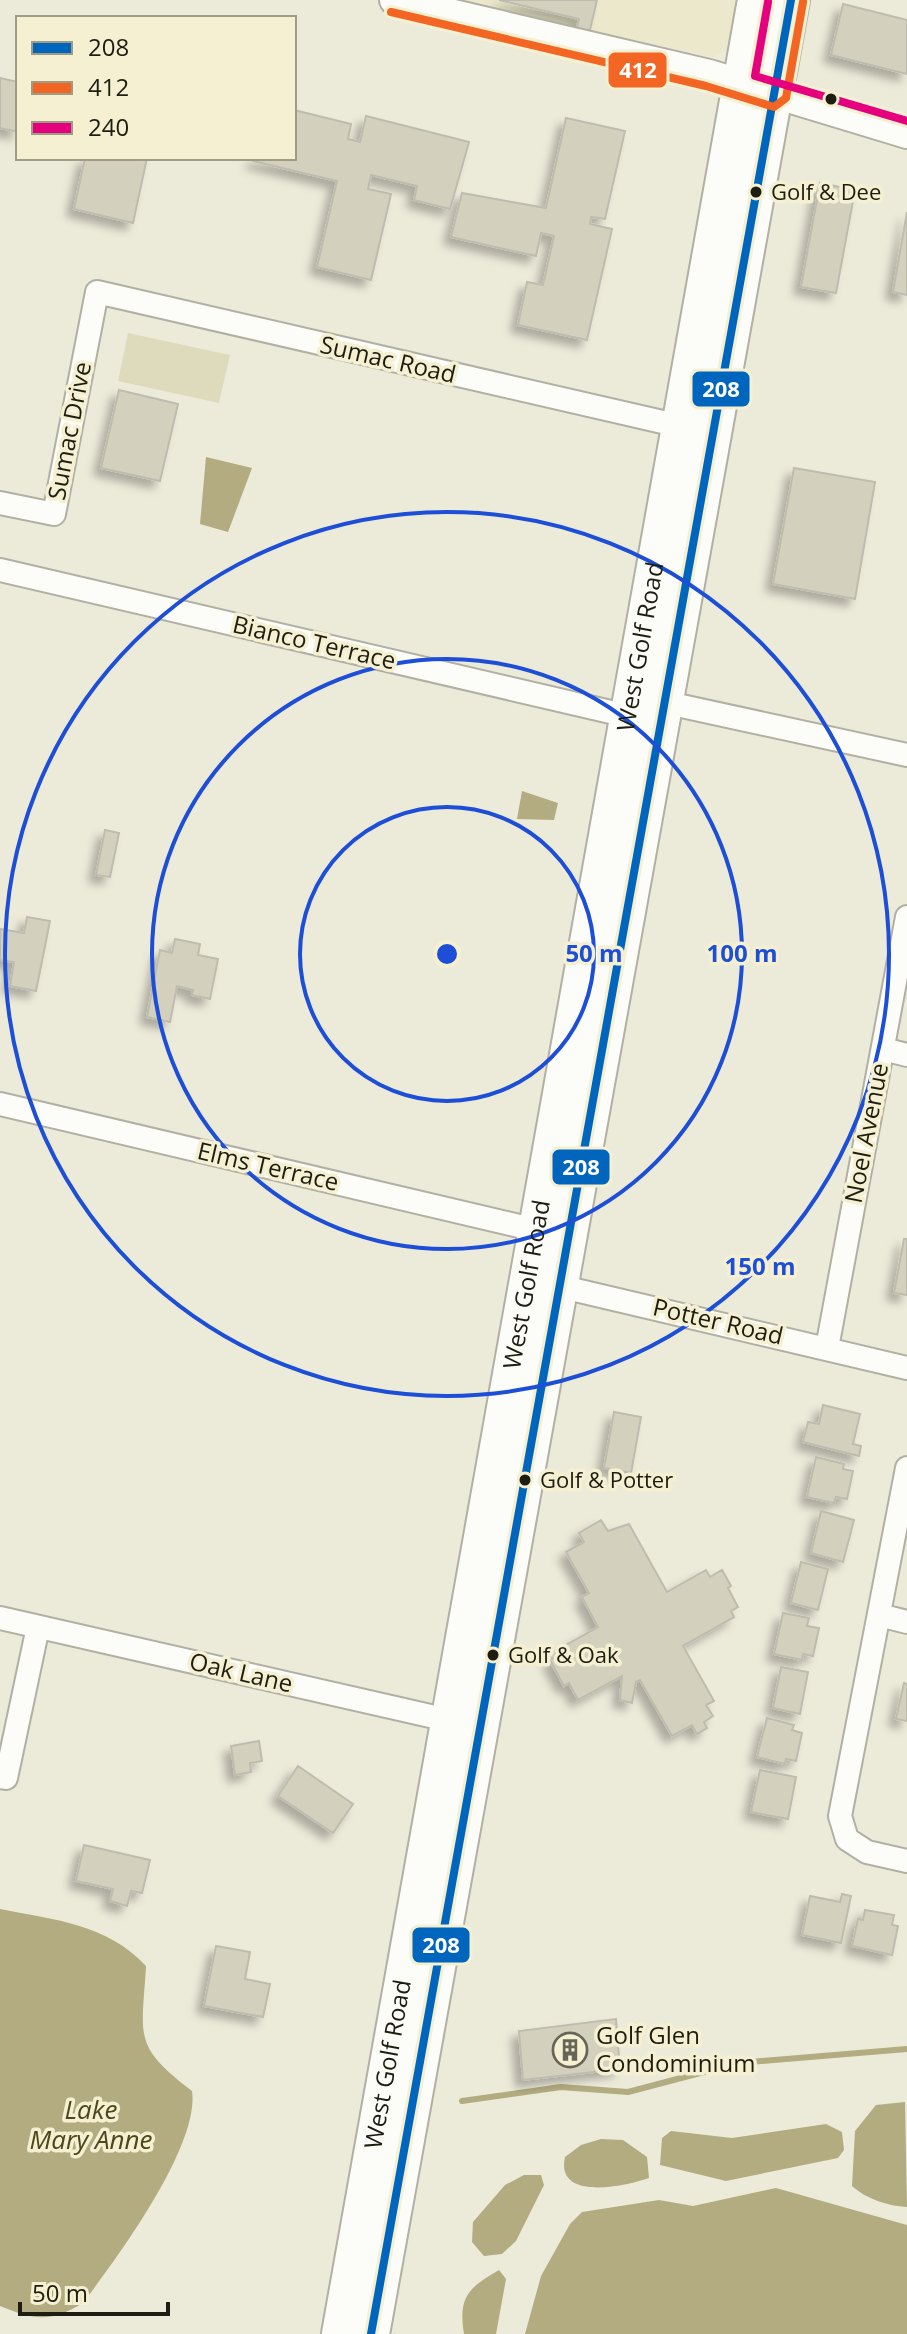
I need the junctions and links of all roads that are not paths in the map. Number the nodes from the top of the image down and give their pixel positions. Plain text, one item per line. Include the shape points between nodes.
1 (394, 0) edge
2 (756, 0) edge
3 (791, 0) edge
4 (758, 90) junction
5 (907, 134) edge
6 (97, 292) joint
7 (680, 426) junction
8 (0, 503) edge
9 (0, 570) edge
10 (642, 704) junction
11 (907, 755) edge
12 (907, 917) edge
13 (883, 1049) junction
14 (907, 1055) edge
15 (0, 1104) edge
16 (536, 1230) junction
17 (544, 1283) junction
18 (827, 1348) junction
19 (907, 1368) edge
20 (907, 1468) edge
21 (879, 1615) junction
22 (0, 1618) edge
23 (907, 1622) edge
24 (38, 1627) junction
25 (465, 1724) junction
26 (0, 1777) edge
27 (907, 1861) edge
28 (340, 2334) edge
29 (371, 2334) edge

1 - 4 street
2 - 4 main road, West Golf Road
3 - 4 main road, West Golf Road
4 - 5 street
4 - 7 main road, West Golf Road
4 - 10 main road, West Golf Road
6 - 7 street, Sumac Road
6 - 8 street, Sumac Drive via 54,514
7 - 10 main road, West Golf Road
9 - 10 street, Bianco Terrace
10 - 11 street
10 - 16 main road, West Golf Road
10 - 17 main road, West Golf Road
12 - 13 street, Noel Avenue
13 - 14 street
13 - 18 street, Noel Avenue
15 - 16 street, Elms Terrace
16 - 17 main road, West Golf Road
17 - 18 street, Potter Road
17 - 25 main road, West Golf Road
18 - 19 street, Potter Road
20 - 21 street
21 - 23 street
21 - 27 street via 840,1816 847,1839 867,1852
22 - 24 street, Oak Lane
24 - 25 street, Oak Lane
24 - 26 street via 6,1778
25 - 28 main road, West Golf Road
25 - 29 main road, West Golf Road

